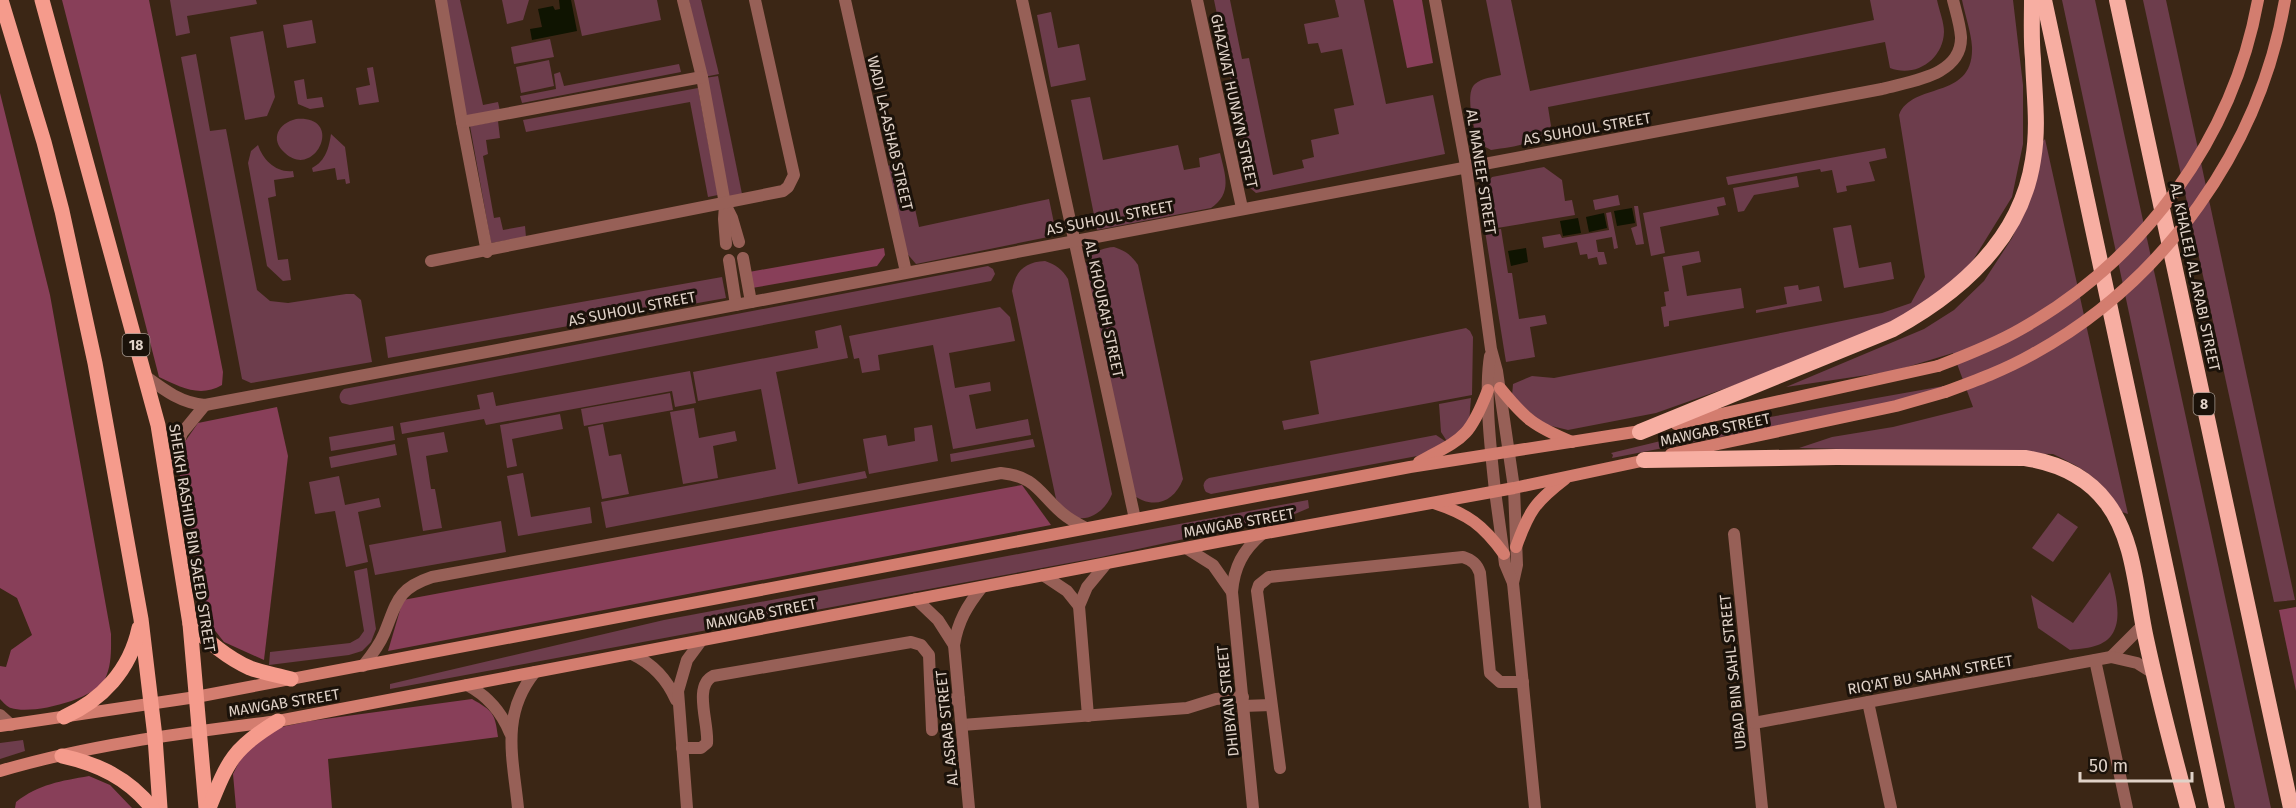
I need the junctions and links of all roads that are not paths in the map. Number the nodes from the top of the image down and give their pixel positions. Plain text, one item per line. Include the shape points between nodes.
1 (1, 0) edge
2 (42, 0) edge
3 (441, 0) edge
4 (683, 0) edge
5 (755, 0) edge
6 (845, 0) edge
7 (1022, 0) edge
8 (1197, 0) edge
9 (1434, 0) edge
10 (1953, 0) edge
11 (2032, 0) edge
12 (2044, 0) edge
13 (2117, 0) edge
14 (2258, 0) edge
15 (2285, 0) edge
16 (702, 78) junction
17 (462, 122) junction
18 (1466, 166) junction
19 (725, 204) junction
20 (1242, 208) junction
21 (1074, 240) junction
22 (733, 243) dead end
23 (487, 252) junction
24 (742, 258) dead end
25 (729, 260) dead end
26 (431, 261) dead end
27 (906, 272) junction
28 (751, 302) junction
29 (736, 305) junction
30 (145, 376) junction
31 (1494, 389) junction
32 (205, 405) junction
33 (1640, 432) junction
34 (1573, 443) junction
35 (1509, 452) junction
36 (1491, 455) junction
37 (1644, 460) junction
38 (1410, 467) junction
39 (167, 473) junction
40 (1569, 477) junction
41 (1514, 488) junction
42 (1495, 491) junction
43 (1433, 502) junction
44 (1134, 519) junction
45 (1086, 528) junction
46 (1262, 534) junction
47 (1734, 534) dead end
48 (1516, 547) junction
49 (1186, 548) junction
50 (1504, 554) junction
51 (1106, 564) junction
52 (1043, 575) junction
53 (1513, 583) junction
54 (982, 587) junction
55 (1232, 592) junction
56 (916, 599) junction
57 (1079, 606) junction
58 (141, 619) junction
59 (190, 624) junction
60 (2143, 625) junction
61 (701, 640) junction
62 (954, 645) junction
63 (632, 654) junction
64 (2111, 657) junction
65 (2095, 660) junction
66 (363, 666) junction
67 (535, 672) junction
68 (2153, 673) junction
69 (291, 679) junction
70 (1523, 682) junction
71 (467, 685) junction
72 (196, 697) junction
73 (959, 699) junction
74 (931, 701) junction
75 (677, 702) junction
76 (1243, 702) junction
77 (1868, 702) junction
78 (151, 704) junction
79 (1271, 705) junction
80 (0, 715) edge
81 (1088, 716) junction
82 (64, 717) junction
83 (278, 721) junction
84 (1754, 723) junction
85 (5, 725) edge
86 (962, 725) junction
87 (932, 730) dead end
88 (199, 731) junction
89 (511, 734) junction
90 (155, 737) junction
91 (682, 748) junction
92 (62, 756) junction
93 (1280, 768) dead end
94 (0, 771) edge
95 (152, 808) edge
96 (160, 808) edge
97 (207, 808) edge
98 (518, 808) edge
99 (687, 808) edge
100 (969, 808) edge
101 (1253, 808) edge
102 (1535, 808) edge
103 (1762, 808) edge
104 (1891, 808) edge
105 (2127, 808) edge
106 (2188, 808) edge
107 (2217, 808) edge
108 (2291, 808) edge

1 - 58 main road via 44,142 80,288
2 - 30 main road, SHEIKH RASHID BIN SAEED STREET / 18
3 - 17 street
4 - 16 street
5 - 19 street via 794,175 783,191
6 - 27 street, WADI LA-ASHAB STREET
7 - 21 street, AL KHOURAH STREET
8 - 20 street, GHAZWAT HUNAYN STREET
9 - 18 street, AL MANEEF STREET
10 - 18 street, AS SUHOUL STREET via 1960,29 1959,46 1952,60 1934,75 1882,89
11 - 33 highway via 2037,122 2033,161 2006,232 1983,264 1927,311 1893,329
12 - 107 highway
13 - 108 highway, AL KHALEEJ AL ARABI STREET / 8
14 - 33 main road, MAWGAB STREET, bridge via 2227,101 2184,180 2127,249 2058,306 2020,330 1938,366
15 - 37 main road, MAWGAB STREET, bridge via 2270,66 2253,110 2220,174 2178,233 2147,268 2073,329 2033,354 1945,392
16 - 17 street
16 - 19 street
17 - 23 street
18 - 20 street, AS SUHOUL STREET
18 - 31 street, AL MANEEF STREET
19 - 22 street
19 - 23 street
20 - 21 street, AS SUHOUL STREET
21 - 27 street, AS SUHOUL STREET
21 - 44 street, AL KHOURAH STREET
23 - 26 street
24 - 28 street
25 - 29 street
27 - 28 street, AS SUHOUL STREET
28 - 29 street, AS SUHOUL STREET
29 - 32 street, AS SUHOUL STREET
30 - 32 street, AS SUHOUL STREET via 174,397
30 - 39 main road, SHEIKH RASHID BIN SAEED STREET / 18
31 - 34 main road via 1528,421
31 - 35 street, AL MANEEF STREET
31 - 36 street, AL MANEEF STREET
31 - 38 main road via 1466,434
32 - 39 street via 182,433
33 - 34 main road, MAWGAB STREET
34 - 35 main road, MAWGAB STREET
35 - 36 main road, MAWGAB STREET
35 - 41 street, AL MANEEF STREET
36 - 38 main road, MAWGAB STREET
36 - 42 street, AL MANEEF STREET
37 - 40 main road, MAWGAB STREET
37 - 60 highway via 1836,457 2041,461 2079,476 2107,502 2118,519 2127,544
38 - 44 main road, MAWGAB STREET
39 - 59 main road, SHEIKH RASHID BIN SAEED STREET / 18
40 - 41 main road, MAWGAB STREET
40 - 48 main road via 1533,507
41 - 42 main road, MAWGAB STREET
41 - 48 street, AL MANEEF STREET
42 - 43 main road, MAWGAB STREET
42 - 50 street, AL MANEEF STREET
43 - 46 main road, MAWGAB STREET
43 - 50 main road via 1475,521
44 - 45 main road, MAWGAB STREET
45 - 66 main road, MAWGAB STREET
45 - 66 street via 1062,512 1031,482 1001,473 432,577 403,591 380,644
46 - 49 main road, MAWGAB STREET
46 - 55 street, DHIBYAN STREET via 1240,559
47 - 84 street, UBAD BIN SAHL STREET
48 - 53 street, AL MANEEF STREET
49 - 51 main road, MAWGAB STREET
49 - 55 street, DHIBYAN STREET via 1213,565
50 - 53 street, AL MANEEF STREET
51 - 52 main road, MAWGAB STREET
51 - 57 street via 1087,587
52 - 54 main road, MAWGAB STREET
52 - 57 street via 1067,591
53 - 70 street
54 - 56 main road, MAWGAB STREET
54 - 62 street, AL ASRAB STREET via 966,606
55 - 76 street, DHIBYAN STREET
56 - 61 main road, MAWGAB STREET
56 - 62 street, AL ASRAB STREET via 938,620
57 - 81 street
58 - 78 main road
58 - 82 main road via 131,653 112,683 90,703
59 - 69 main road via 218,650 250,668
59 - 72 main road, SHEIKH RASHID BIN SAEED STREET / 18
60 - 64 street
60 - 68 highway
61 - 63 main road, MAWGAB STREET
61 - 75 street via 682,671
62 - 73 street, AL ASRAB STREET
63 - 67 main road, MAWGAB STREET
63 - 75 street via 657,671
64 - 65 street, RIQ'AT BU SAHAN STREET
64 - 68 street, RIQ'AT BU SAHAN STREET via 2138,663
65 - 77 street, RIQ'AT BU SAHAN STREET
65 - 105 street
66 - 69 main road, MAWGAB STREET
67 - 71 main road, MAWGAB STREET
67 - 89 street via 517,701
68 - 106 highway
69 - 72 main road, MAWGAB STREET
70 - 79 street via 1500,682 1490,673 1478,568 1467,558 1452,558 1263,580 1257,591
70 - 102 street
71 - 83 main road, MAWGAB STREET
71 - 89 street via 494,705
72 - 78 main road, MAWGAB STREET
72 - 88 main road, SHEIKH RASHID BIN SAEED STREET / 18
73 - 74 street
73 - 86 street, AL ASRAB STREET
74 - 87 street
74 - 91 street via 928,655 916,643 717,675 704,686 707,743 701,748
75 - 91 street
76 - 79 street
76 - 81 street via 1211,700 1187,708
76 - 101 street, DHIBYAN STREET
77 - 84 street, RIQ'AT BU SAHAN STREET
77 - 104 street
78 - 82 main road, MAWGAB STREET
78 - 90 main road
79 - 93 street
80 - 85 street
81 - 86 street
82 - 85 main road, MAWGAB STREET
83 - 88 main road, MAWGAB STREET
83 - 97 main road via 239,749
84 - 103 street, UBAD BIN SAHL STREET
86 - 100 street, AL ASRAB STREET
88 - 90 main road, MAWGAB STREET
88 - 97 main road, SHEIKH RASHID BIN SAEED STREET / 18
89 - 98 street
90 - 92 main road, MAWGAB STREET
90 - 96 main road
91 - 99 street
92 - 94 main road, MAWGAB STREET
92 - 95 main road via 104,768 124,780

